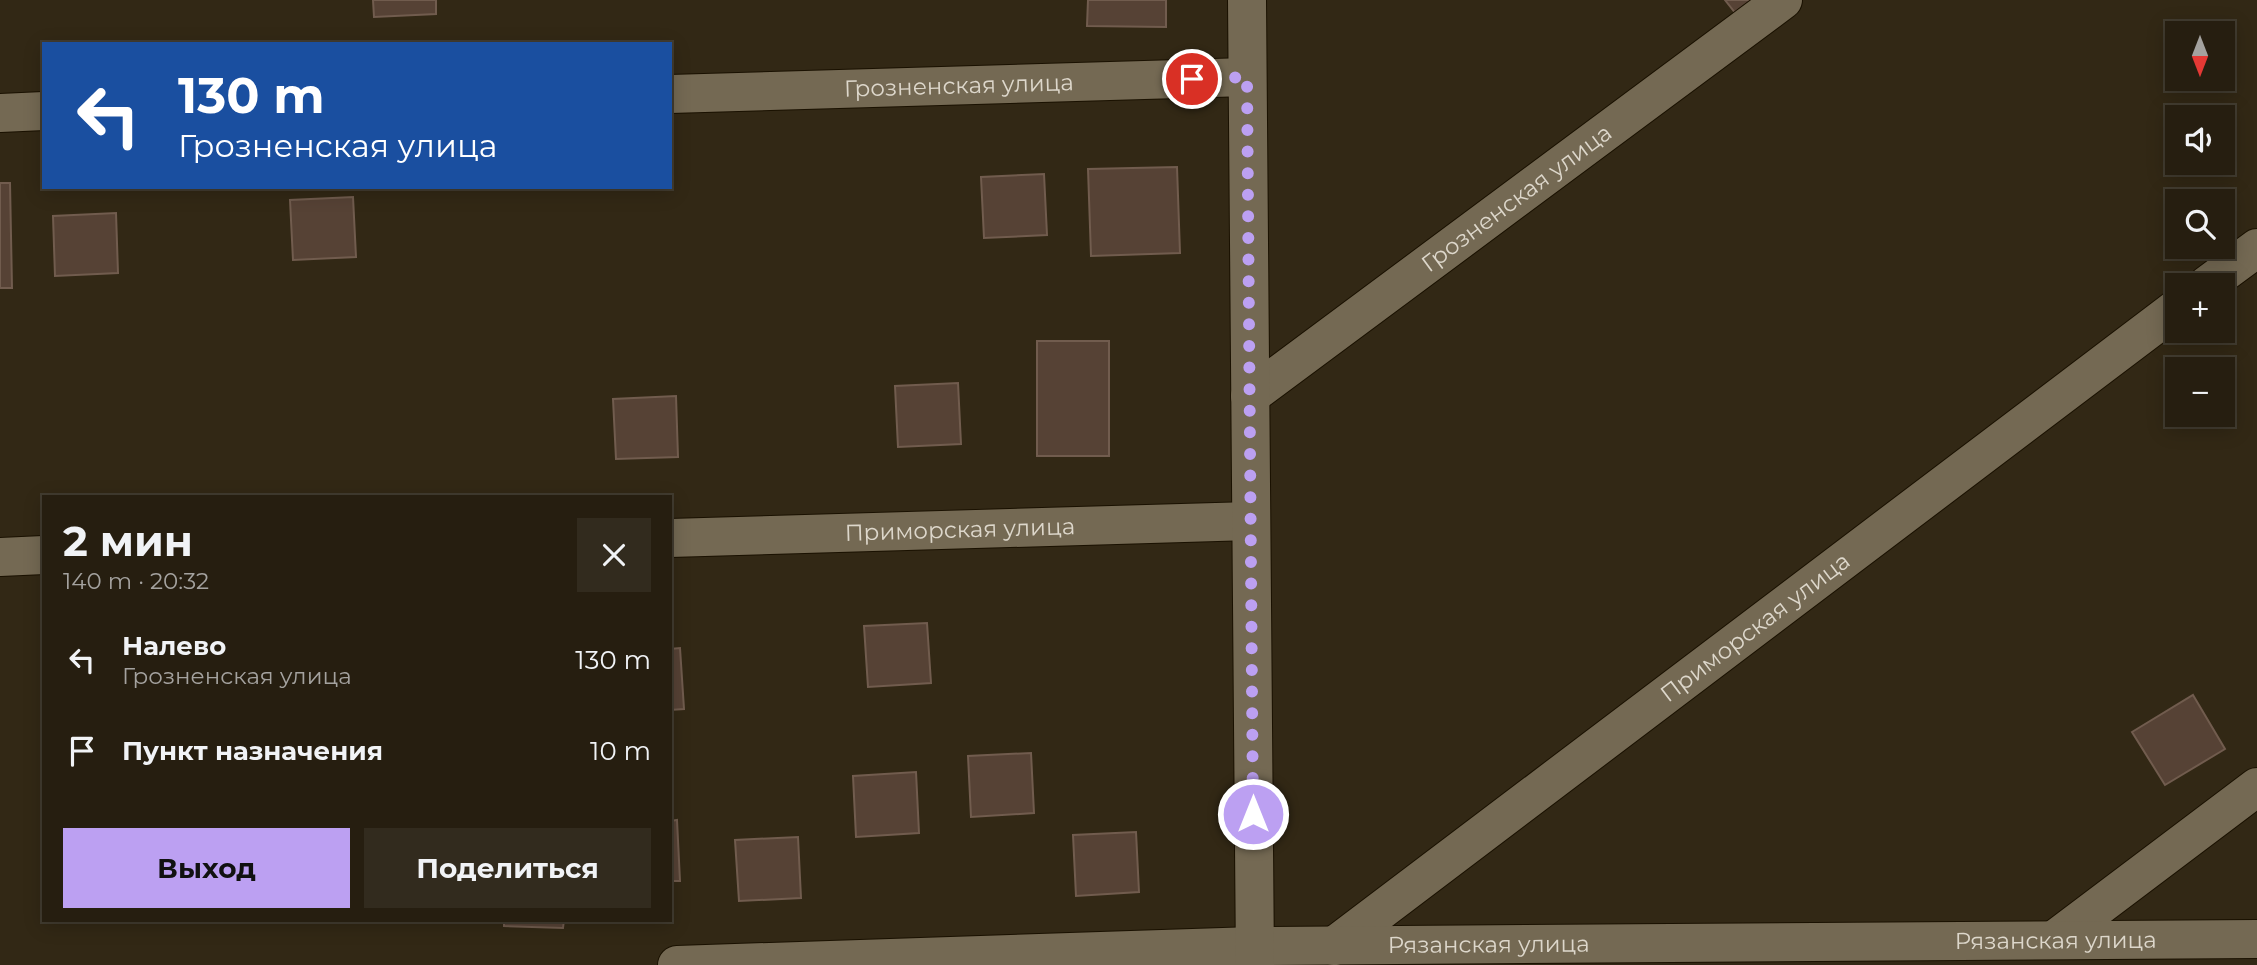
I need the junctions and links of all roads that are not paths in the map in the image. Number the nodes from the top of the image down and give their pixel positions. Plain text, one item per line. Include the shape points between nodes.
1 (1247, 0) edge
2 (1783, 0) edge
3 (1247, 77) junction
4 (672, 94) edge
5 (42, 111) edge
6 (0, 113) edge
7 (2257, 248) edge
8 (2223, 273) edge
9 (2165, 317) edge
10 (1250, 397) junction
11 (1251, 521) junction
12 (672, 538) edge
13 (42, 555) edge
14 (0, 557) edge
15 (2257, 787) edge
16 (2257, 939) edge
17 (2054, 940) junction
18 (1334, 946) junction
19 (1254, 956) edge
20 (677, 965) edge

1 - 3 street
2 - 10 street, Грозненская улица
3 - 4 street, Грозненская улица
3 - 10 street
5 - 6 street
7 - 8 street
9 - 18 street, Приморская улица
10 - 11 street
11 - 12 street, Приморская улица
11 - 19 street
13 - 14 street
15 - 17 street
16 - 17 street, Рязанская улица
17 - 18 street, Рязанская улица
18 - 19 street, Рязанская улица
19 - 20 street, Рязанская улица

